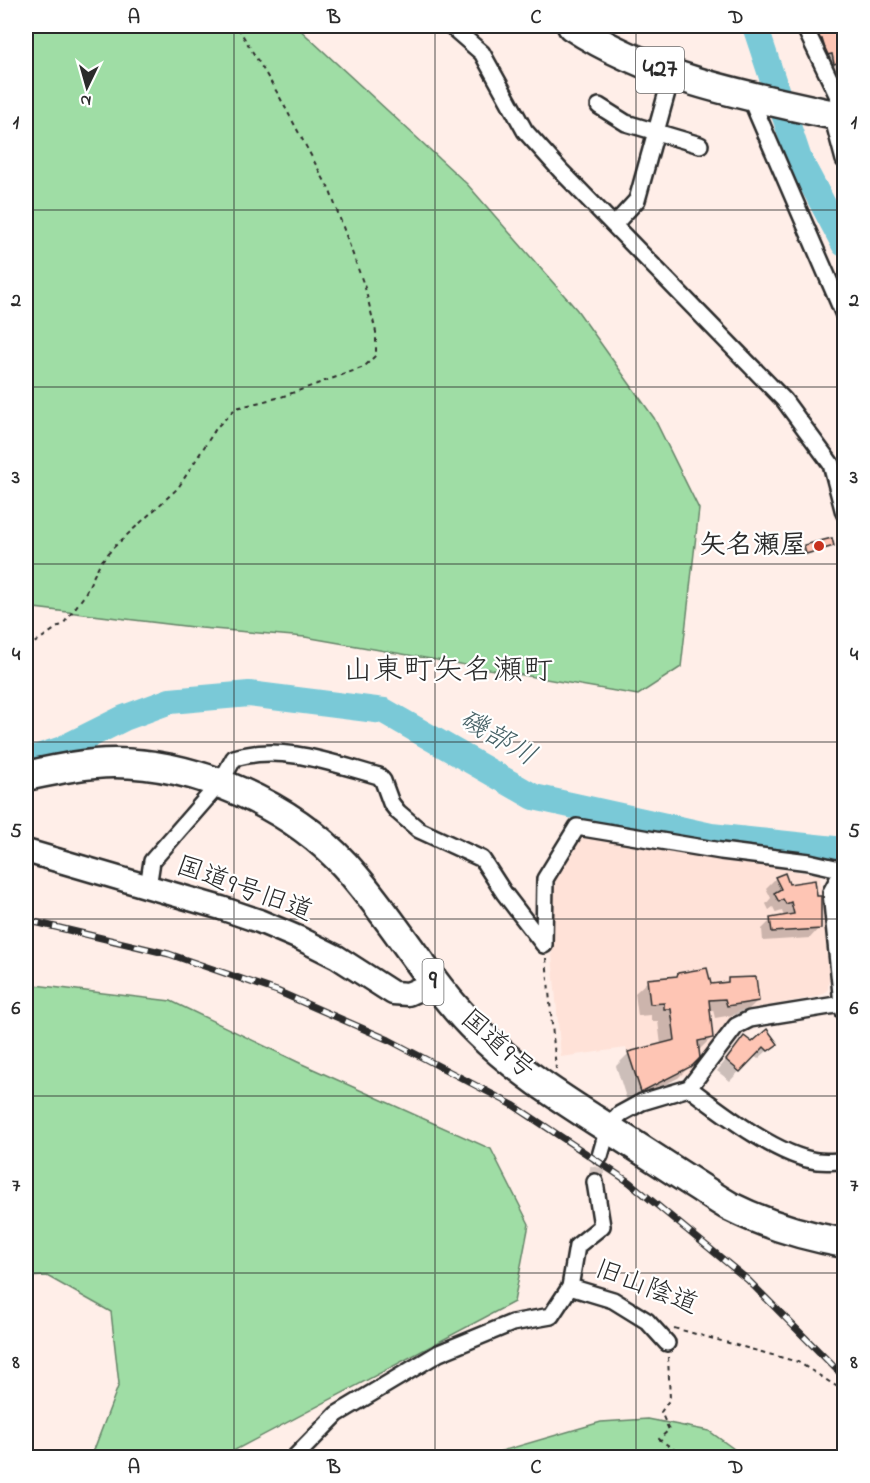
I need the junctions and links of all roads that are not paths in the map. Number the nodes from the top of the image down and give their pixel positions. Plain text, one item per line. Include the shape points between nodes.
1 (451, 26) edge
2 (572, 26) edge
3 (804, 26) edge
4 (672, 74) junction
5 (752, 96) junction
6 (599, 106) dead end
7 (836, 113) edge
8 (656, 132) junction
9 (700, 145) dead end
10 (844, 160) edge
11 (614, 225) junction
12 (844, 315) edge
13 (844, 513) edge
14 (26, 776) edge
15 (220, 783) junction
16 (26, 851) edge
17 (844, 869) edge
18 (148, 887) junction
19 (434, 983) junction
20 (843, 1008) edge
21 (689, 1088) junction
22 (608, 1128) junction
23 (600, 1156) tunnel mouth
24 (844, 1161) edge
25 (595, 1182) tunnel mouth
26 (844, 1243) edge
27 (570, 1287) junction
28 (667, 1343) road end
29 (294, 1458) edge

1 - 11 street via 482,53 525,131
2 - 4 highway, 427 via 608,47
3 - 7 street
4 - 5 highway, 427
4 - 8 street
5 - 7 highway, 427
5 - 12 street
6 - 8 street via 626,123
7 - 10 street
8 - 9 street
8 - 11 street via 637,200
11 - 13 street via 784,400 831,464
14 - 15 highway, 国道9号 / 9 via 114,763 186,773
15 - 17 street via 234,758 251,753 296,753 379,776 398,812 419,830 482,858 544,945 545,879 577,827
15 - 18 street via 152,861
15 - 19 highway, 国道9号 / 9 via 286,818 344,864
16 - 18 street, 国道9号旧道
17 - 20 street via 831,892
18 - 19 street, 国道9号旧道 via 221,908 299,938 393,993 408,994
19 - 22 highway, 国道9号 / 9 via 478,1033 514,1064
20 - 21 street via 750,1020 736,1026
21 - 22 street via 642,1102 620,1114
21 - 24 street via 779,1149 816,1161
22 - 23 street
22 - 26 highway, 国道9号 / 9 via 730,1206 781,1228
25 - 27 street via 602,1226 577,1246
27 - 28 street, 旧山陰道 via 613,1300 647,1321
27 - 29 street, 旧山陰道 via 551,1316 512,1323 439,1353 337,1414

